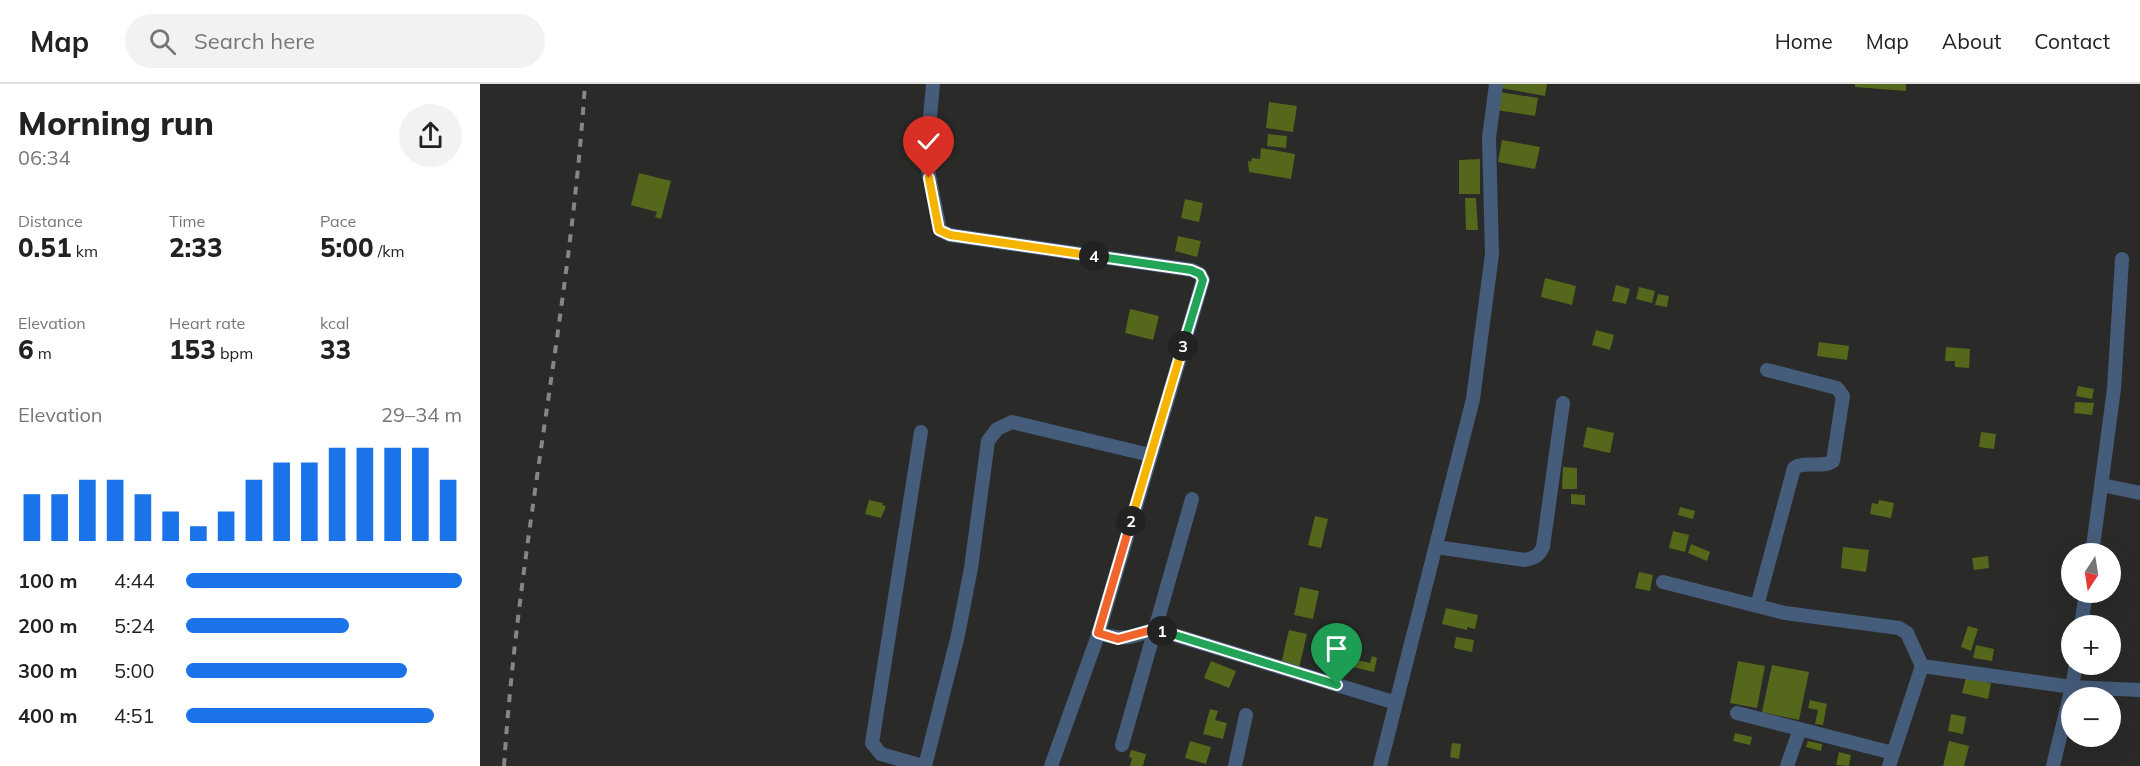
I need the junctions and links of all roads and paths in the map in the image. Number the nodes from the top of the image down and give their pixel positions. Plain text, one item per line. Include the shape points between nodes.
1 (933, 84) edge
2 (1496, 84) edge
3 (2122, 259) dead end
4 (1767, 370) dead end
5 (1563, 403) dead end
6 (921, 432) dead end
7 (1150, 455) junction
8 (2102, 485) junction
9 (2140, 494) edge
10 (1192, 499) dead end
11 (2094, 543) edge
12 (1436, 547) junction
13 (1663, 582) dead end
14 (1757, 606) junction
15 (1155, 629) junction
16 (1098, 633) junction
17 (1922, 666) junction
18 (2074, 675) edge
19 (2072, 687) joint
20 (2121, 689) edge
21 (2140, 690) edge
22 (1396, 703) junction
23 (1737, 713) dead end
24 (1246, 715) dead end
25 (1800, 729) junction
26 (2061, 733) edge
27 (1122, 745) dead end
28 (1891, 760) edge
29 (924, 766) edge
30 (1050, 766) edge
31 (1235, 766) edge
32 (1380, 766) edge
33 (1787, 766) edge
34 (2053, 766) edge

1 - 7 street via 926,160 939,230 950,235 1200,274 1203,280
2 - 12 street via 1489,138 1492,254 1473,399
3 - 8 street via 2114,389
4 - 14 street via 1837,388 1843,396 1833,461 1794,468
5 - 12 street via 1540,554 1525,560
6 - 29 street via 872,743 881,754
7 - 16 street
7 - 29 street via 1011,422 997,429 988,441 958,635
8 - 9 street
8 - 11 street
10 - 15 street
12 - 22 street
13 - 14 street
14 - 17 street via 1899,628 1907,633
15 - 16 street via 1118,639
15 - 22 street
15 - 27 street
16 - 30 street
17 - 19 street
17 - 28 street
18 - 19 street
20 - 21 street
22 - 32 street
23 - 25 street
24 - 31 street
25 - 28 street
25 - 33 street
26 - 34 street

